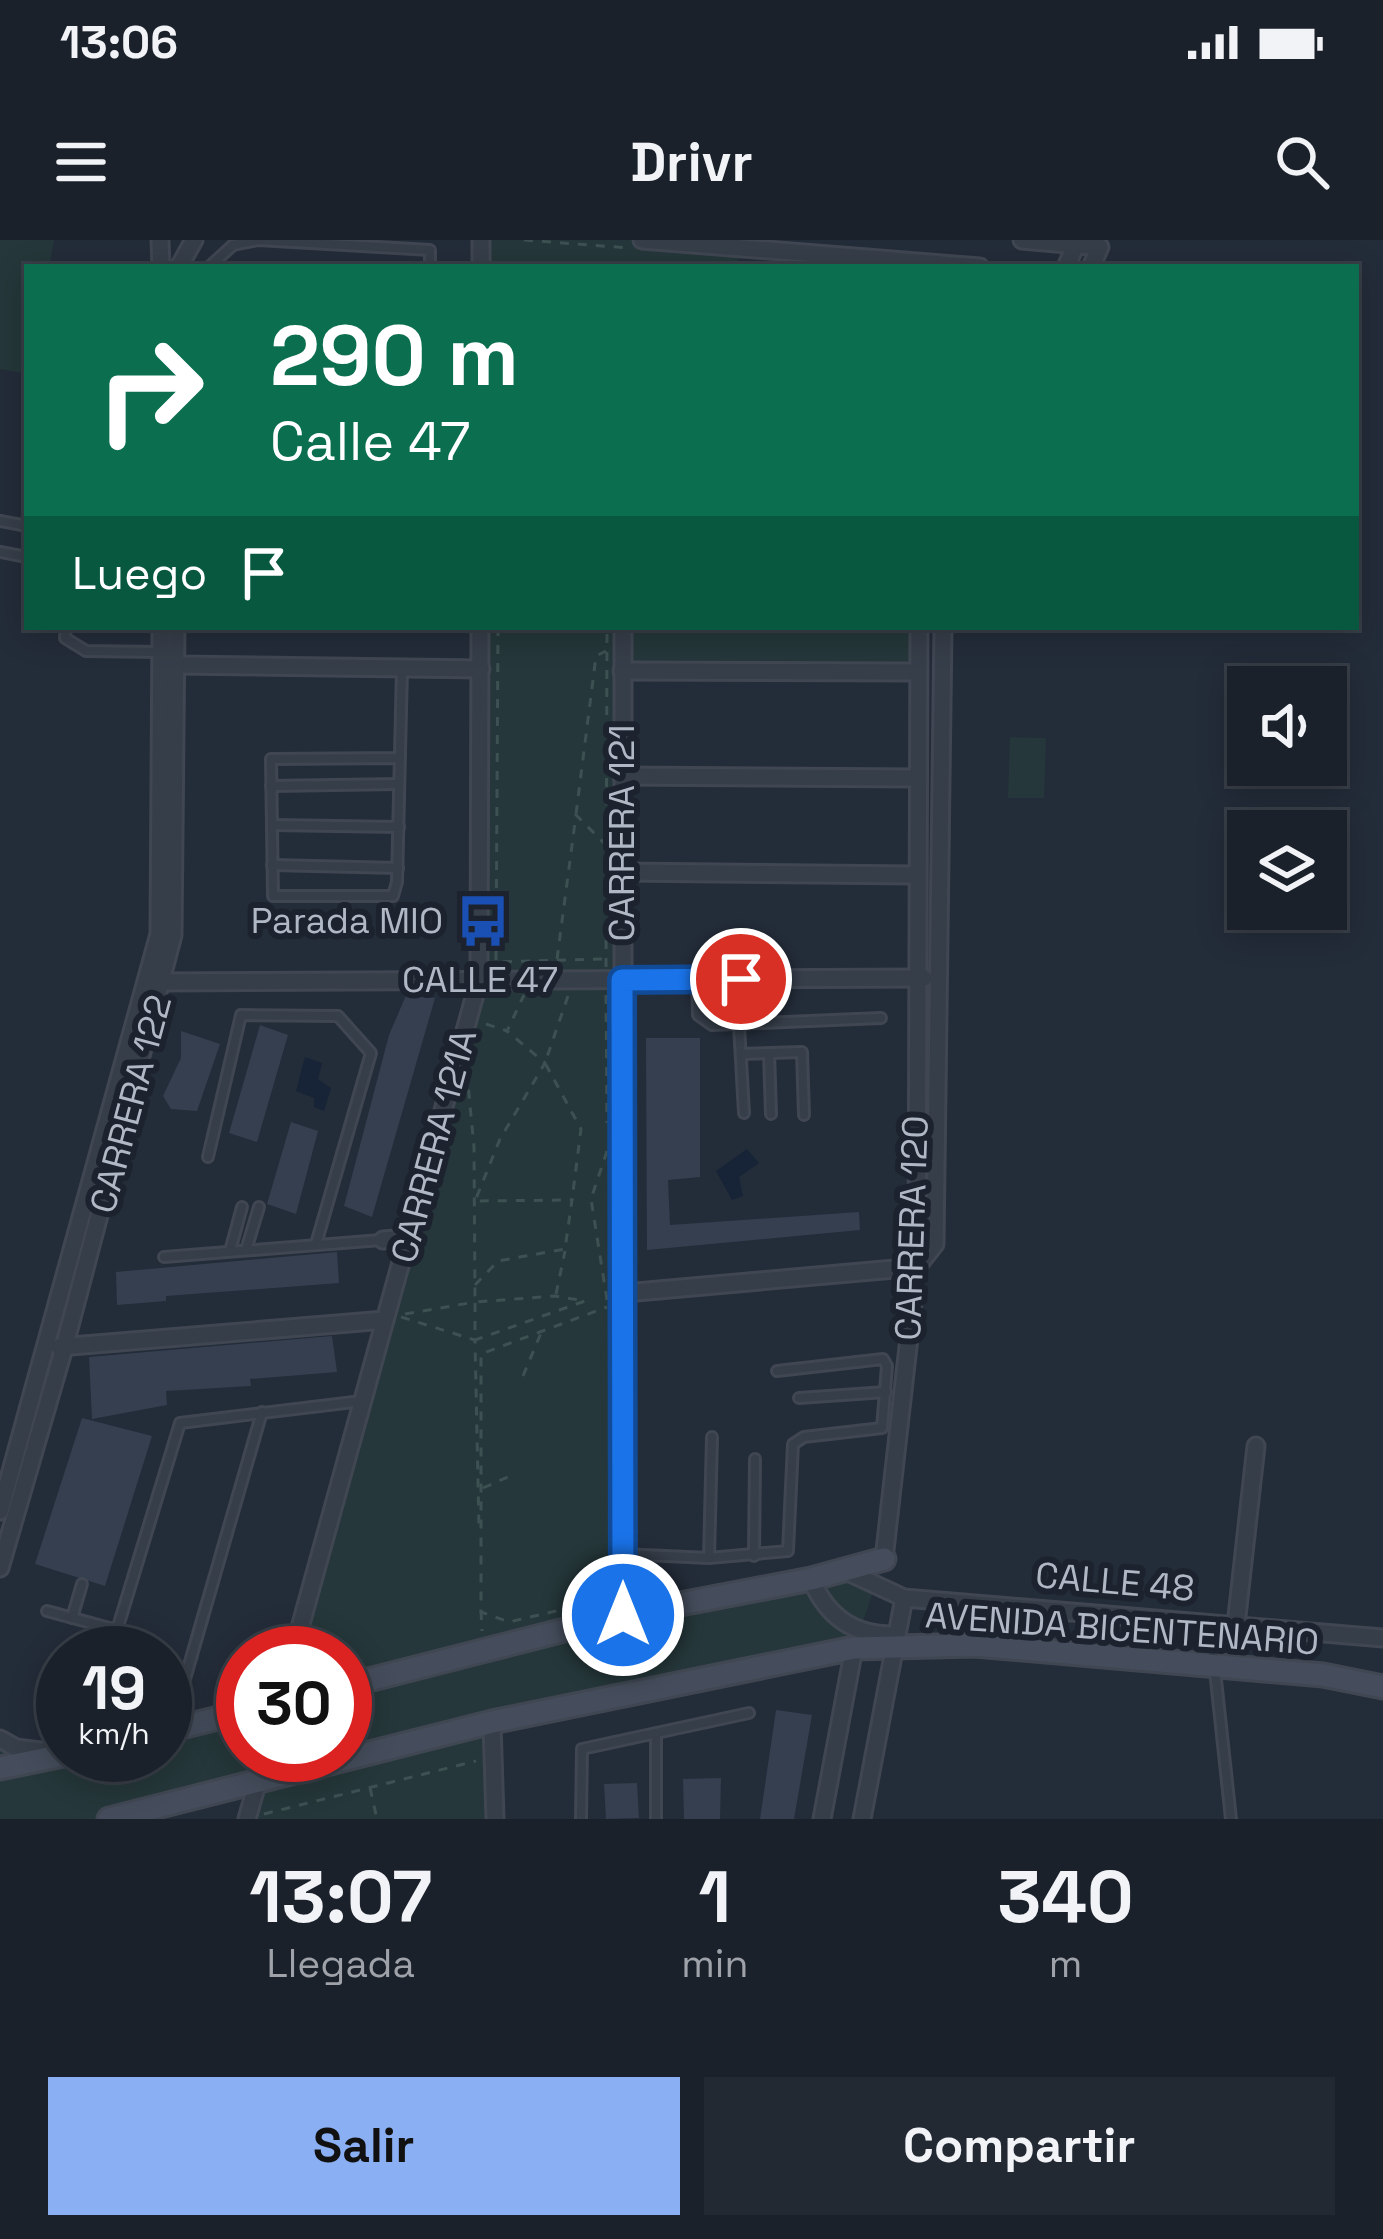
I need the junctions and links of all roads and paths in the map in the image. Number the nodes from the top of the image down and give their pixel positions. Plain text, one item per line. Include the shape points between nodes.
1 (642, 240) edge
2 (1022, 240) edge
3 (1077, 242) edge
4 (745, 244) edge
5 (841, 261) edge
6 (212, 264) edge
7 (430, 264) edge
8 (915, 264) edge
9 (1092, 264) edge
10 (66, 630) edge
11 (161, 630) edge
12 (176, 630) edge
13 (480, 630) edge
14 (498, 630) edge
15 (623, 630) edge
16 (920, 630) edge
17 (943, 630) edge
18 (613, 647) dead end
19 (161, 652) junction
20 (175, 664) junction
21 (402, 668) junction
22 (481, 669) junction
23 (622, 671) junction
24 (916, 672) junction
25 (400, 758) junction
26 (622, 776) junction
27 (917, 778) junction
28 (399, 784) junction
29 (272, 786) junction
30 (576, 815) junction
31 (272, 825) junction
32 (399, 826) junction
33 (614, 853) dead end
34 (272, 865) junction
35 (398, 868) junction
36 (623, 872) junction
37 (917, 875) junction
38 (613, 959) dead end
39 (556, 961) junction
40 (917, 978) junction
41 (940, 978) junction
42 (697, 979) junction
43 (479, 980) junction
44 (622, 980) junction
45 (157, 982) junction
46 (527, 988) dead end
47 (571, 988) dead end
48 (606, 989) dead end
49 (881, 1018) dead end
50 (475, 1020) dead end
51 (739, 1025) junction
52 (507, 1031) junction
53 (769, 1053) junction
54 (742, 1054) junction
55 (545, 1063) junction
56 (467, 1082) dead end
57 (744, 1113) dead end
58 (771, 1114) dead end
59 (805, 1114) dead end
60 (615, 1128) dead end
61 (208, 1157) dead end
62 (572, 1200) junction
63 (475, 1201) junction
64 (242, 1207) dead end
65 (259, 1207) dead end
66 (409, 1238) junction
67 (383, 1240) joint
68 (316, 1244) junction
69 (565, 1249) junction
70 (246, 1250) junction
71 (230, 1251) junction
72 (164, 1257) dead end
73 (917, 1267) junction
74 (475, 1285) junction
75 (620, 1292) junction
76 (555, 1296) junction
77 (475, 1302) junction
78 (607, 1307) dead end
79 (615, 1315) dead end
80 (385, 1320) junction
81 (542, 1331) junction
82 (475, 1340) junction
83 (47, 1343) junction
84 (64, 1348) junction
85 (777, 1371) dead end
86 (523, 1376) dead end
87 (886, 1392) junction
88 (800, 1398) dead end
89 (363, 1401) junction
90 (262, 1412) junction
91 (712, 1437) dead end
92 (1256, 1446) dead end
93 (755, 1460) dead end
94 (510, 1476) dead end
95 (481, 1489) junction
96 (0, 1511) edge
97 (622, 1554) junction
98 (754, 1556) junction
99 (709, 1558) junction
100 (884, 1559) joint
101 (0, 1568) edge
102 (848, 1572) junction
103 (616, 1574) dead end
104 (607, 1576) dead end
105 (811, 1580) junction
106 (82, 1584) dead end
107 (904, 1598) junction
108 (619, 1606) junction
109 (47, 1611) dead end
110 (72, 1618) junction
111 (1210, 1623) junction
112 (1236, 1625) junction
113 (102, 1626) edge
114 (118, 1626) edge
115 (300, 1626) edge
116 (482, 1633) dead end
117 (1383, 1638) edge
118 (892, 1641) junction
119 (854, 1648) junction
120 (192, 1655) edge
121 (1161, 1656) dead end
122 (1213, 1659) junction
123 (372, 1678) edge
124 (1383, 1688) edge
125 (630, 1690) junction
126 (749, 1713) dead end
127 (492, 1722) junction
128 (656, 1735) junction
129 (0, 1739) edge
130 (36, 1753) edge
131 (488, 1758) dead end
132 (36, 1759) edge
133 (0, 1768) edge
134 (257, 1784) junction
135 (370, 1788) junction
136 (109, 1819) edge
137 (247, 1819) edge
138 (259, 1819) edge
139 (377, 1819) edge
140 (495, 1819) edge
141 (581, 1819) edge
142 (656, 1819) edge
143 (822, 1819) edge
144 (862, 1819) edge
145 (1231, 1819) edge

1 - 4 street
2 - 3 street
3 - 9 street via 1100,248
4 - 5 street
5 - 8 street
6 - 7 lane via 233,245 258,240 430,250
10 - 19 lane via 65,638 86,651
11 - 19 street, CARRERA 122
12 - 20 street, CARRERA 122
13 - 22 street, CARRERA 121A
14 - 39 path via 496,962
15 - 23 street, CARRERA 121
16 - 24 street, CARRERA 120
17 - 41 street, CARRERA 120
18 - 30 path via 596,656
19 - 45 street, CARRERA 122
20 - 21 street
20 - 45 street, CARRERA 122 via 173,935
21 - 22 street
21 - 25 lane
22 - 43 street, CARRERA 121A
23 - 24 street
23 - 26 street, CARRERA 121
24 - 27 street, CARRERA 120
25 - 28 lane
25 - 29 lane via 271,759
26 - 27 street
26 - 36 street, CARRERA 121
27 - 37 street, CARRERA 120
28 - 29 lane
28 - 32 lane
29 - 31 lane
30 - 33 path
30 - 39 path
31 - 32 lane
31 - 34 lane
32 - 35 lane
34 - 35 lane
34 - 35 lane via 273,896 393,896
36 - 37 street
36 - 44 street, CARRERA 121
37 - 40 street, CARRERA 120
38 - 39 path
40 - 41 street, CALLE 47
40 - 42 street, CALLE 47
40 - 73 street, CARRERA 120
41 - 73 street, CARRERA 120 via 935,1244
42 - 44 street, CALLE 47
42 - 51 lane via 703,1022
43 - 44 street, CALLE 47
43 - 45 street, CALLE 47
43 - 66 street, CARRERA 121A
44 - 75 street, CARRERA 121
45 - 83 street, CARRERA 122
45 - 84 street, CARRERA 122
46 - 52 path
47 - 55 path
48 - 60 path via 614,989
49 - 51 lane
50 - 52 path
51 - 54 lane
52 - 55 path
53 - 54 lane
53 - 58 lane
53 - 59 lane via 802,1052
54 - 57 lane
55 - 62 path via 581,1129
55 - 63 path
56 - 63 path
61 - 68 lane via 241,1015 338,1016 371,1053
62 - 63 path
62 - 69 path
63 - 74 path
64 - 71 lane
65 - 70 lane
66 - 67 street
66 - 80 street, CARRERA 121A
67 - 68 lane
68 - 70 lane
69 - 74 path via 498,1262
69 - 76 path
70 - 71 lane
71 - 72 lane
73 - 75 street
73 - 100 street, CARRERA 120
74 - 77 path
75 - 79 path
75 - 97 street, CARRERA 121
76 - 77 path
76 - 82 path via 585,1301
77 - 82 path
77 - 82 path via 395,1315
78 - 81 path
80 - 84 street
80 - 89 street, CARRERA 121A
81 - 86 path
81 - 95 path via 481,1354
82 - 116 path
83 - 84 street
83 - 96 street, CARRERA 122
84 - 101 street, CARRERA 122
85 - 87 lane via 883,1359
87 - 88 lane
87 - 98 lane via 882,1428 798,1438 791,1450 790,1546
89 - 90 lane
89 - 115 street, CARRERA 121A
90 - 114 lane via 180,1423
90 - 120 lane
91 - 99 lane
92 - 112 street
93 - 98 lane
94 - 95 path
95 - 104 path via 482,1612 509,1622 607,1599
97 - 99 lane
97 - 108 street, CARRERA 121
98 - 99 lane
100 - 102 main road
102 - 105 main road
102 - 107 street, CALLE 48
103 - 108 path
105 - 108 main road
105 - 118 street via 837,1619
106 - 110 lane
107 - 111 street, CALLE 48
107 - 118 street
108 - 123 main road
108 - 125 path
109 - 110 lane
110 - 113 lane
111 - 112 street, CALLE 48
111 - 122 lane
112 - 117 street, CALLE 48
118 - 119 main road, AVENIDA BICENTENARIO
118 - 122 main road, AVENIDA BICENTENARIO
118 - 144 street
119 - 125 main road
119 - 143 street
121 - 122 lane
122 - 124 main road, AVENIDA BICENTENARIO
122 - 145 lane
125 - 127 main road
126 - 128 lane
127 - 134 main road
127 - 140 street
128 - 141 lane via 582,1748
128 - 142 lane
129 - 130 street
131 - 135 path
132 - 133 main road
134 - 136 main road
134 - 137 street
135 - 138 path
135 - 139 path

